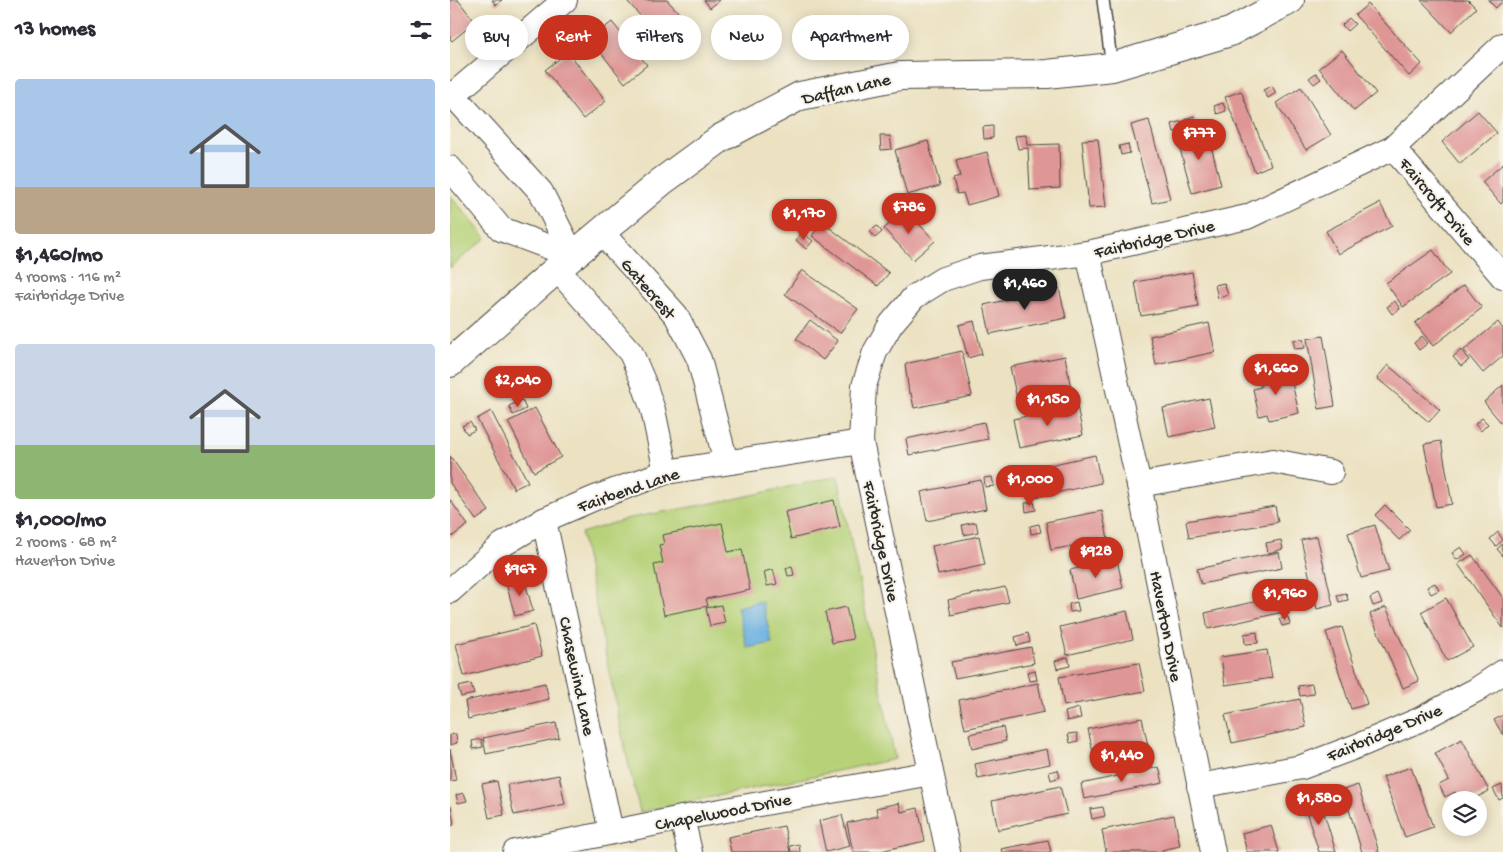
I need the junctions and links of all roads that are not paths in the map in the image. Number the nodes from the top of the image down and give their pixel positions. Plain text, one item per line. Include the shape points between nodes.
1 (565, 0) edge
2 (1103, 0) edge
3 (1290, 0) edge
4 (1503, 46) edge
5 (1112, 67) junction
6 (452, 94) edge
7 (1393, 148) junction
8 (450, 168) edge
9 (601, 232) junction
10 (1088, 253) junction
11 (565, 263) junction
12 (1503, 277) edge
13 (450, 363) edge
14 (861, 442) junction
15 (726, 462) junction
16 (666, 472) junction
17 (1331, 472) dead end
18 (1138, 485) junction
19 (544, 520) junction
20 (450, 591) edge
21 (1503, 672) edge
22 (931, 773) junction
23 (1199, 786) junction
24 (682, 818) junction
25 (611, 832) junction
26 (514, 852) edge
27 (690, 852) edge
28 (948, 852) edge
29 (1213, 852) edge

1 - 6 street
2 - 5 lane
3 - 5 street, Daffan Lane via 1230,32
4 - 7 street, Fairbridge Drive
5 - 9 street, Daffan Lane via 1047,74 900,76 800,96 721,138
6 - 11 street via 541,192
7 - 10 street, Fairbridge Drive via 1247,217
7 - 12 street, Faircroft Drive
8 - 11 street via 501,229
9 - 11 street, Daffan Lane
9 - 15 street, Gatecrest via 676,316 699,359
10 - 14 street, Fairbridge Drive via 980,267 943,279 914,297 891,324 876,352 864,386
10 - 18 street, Haverton Drive
11 - 13 street, Daffan Lane
11 - 16 street via 630,353 653,410
14 - 15 street, Fairbend Lane
14 - 22 street, Fairbridge Drive
15 - 16 street, Fairbend Lane
16 - 19 street, Fairbend Lane
17 - 18 street via 1273,461
18 - 23 street, Haverton Drive
19 - 20 street, Fairbend Lane via 502,545
19 - 25 street, Chasewind Lane
21 - 23 street, Fairbridge Drive via 1419,720 1302,767
22 - 24 street, Chapelwood Drive
22 - 28 street, Fairbridge Drive
23 - 29 street, Haverton Drive
24 - 25 street, Chapelwood Drive
24 - 27 street
25 - 26 street, Chapelwood Drive

